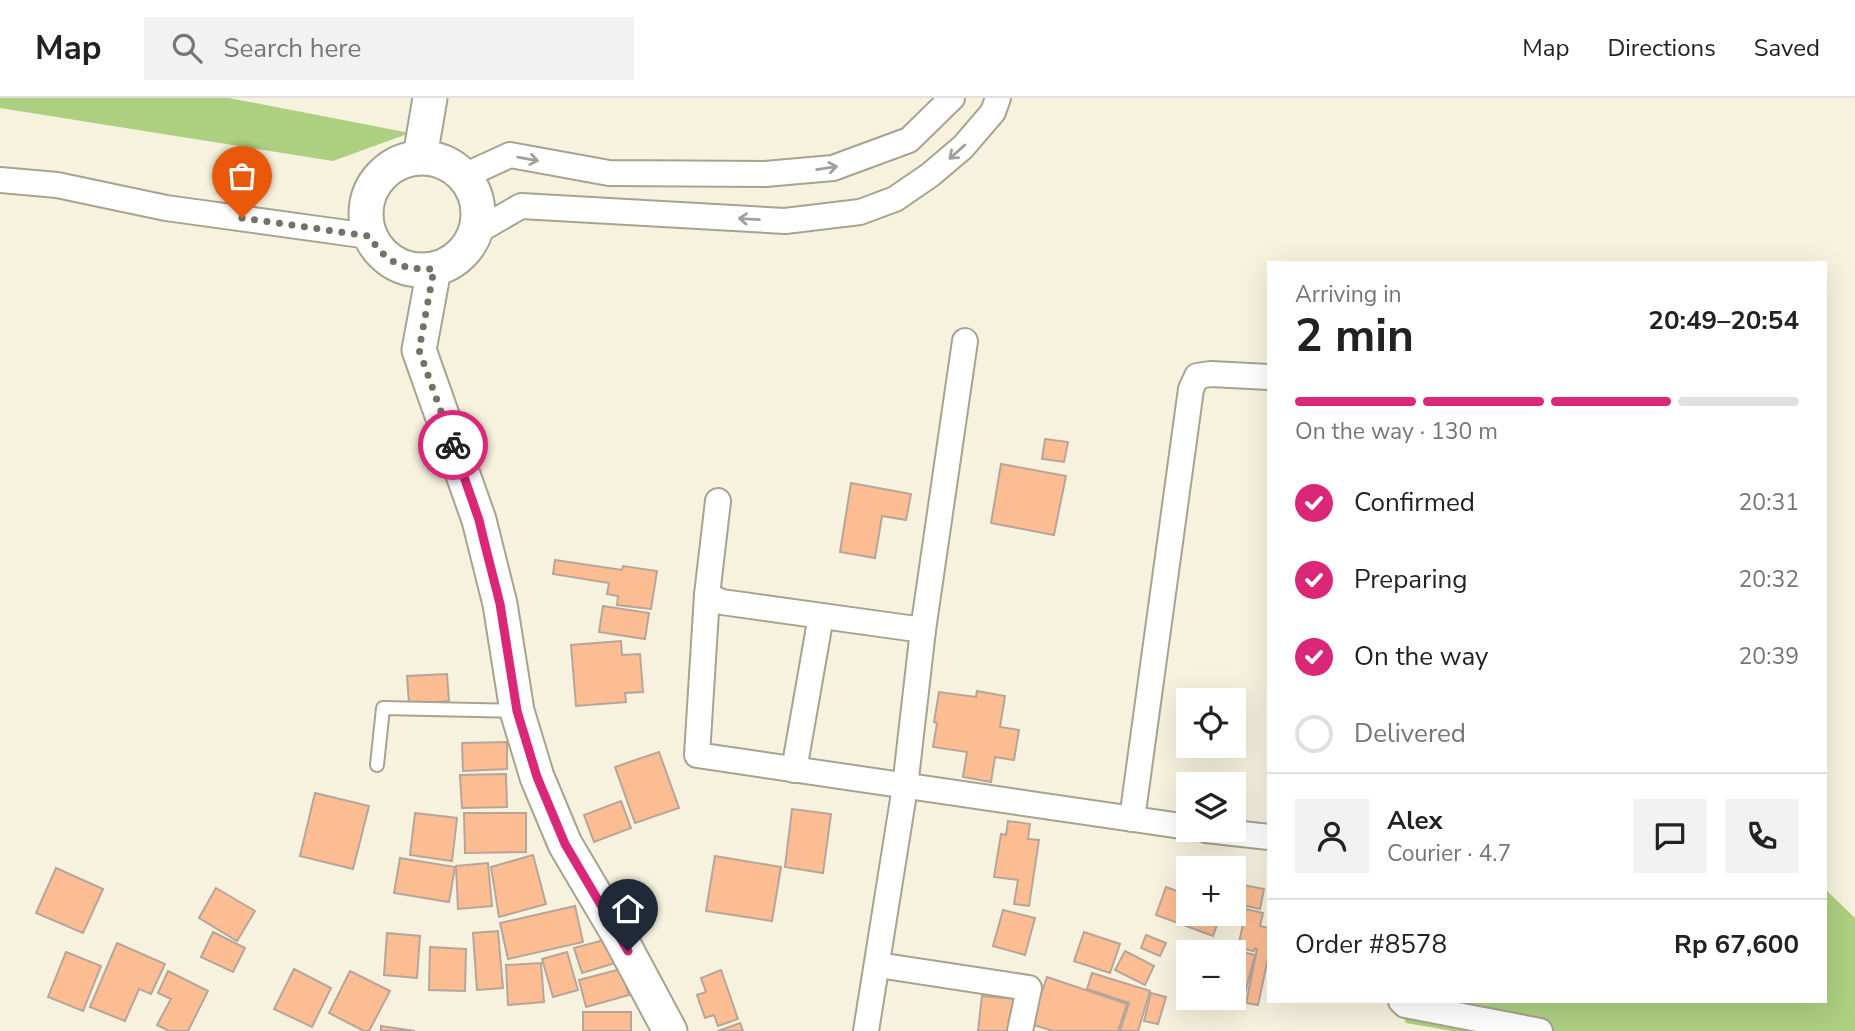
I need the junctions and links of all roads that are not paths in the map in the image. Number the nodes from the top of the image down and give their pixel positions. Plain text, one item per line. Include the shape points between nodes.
1 (430, 98) edge
2 (952, 98) edge
3 (998, 98) edge
4 (420, 157) junction
5 (464, 176) junction
6 (0, 180) edge
7 (476, 232) junction
8 (369, 236) junction
9 (434, 269) junction
10 (965, 341) dead end
11 (1267, 377) edge
12 (718, 501) dead end
13 (707, 595) junction
14 (821, 616) junction
15 (923, 630) junction
16 (517, 711) junction
17 (377, 765) dead end
18 (794, 770) junction
19 (905, 787) junction
20 (1132, 820) junction
21 (1176, 826) edge
22 (1246, 834) edge
23 (1267, 837) edge
24 (878, 965) junction
25 (1403, 1003) edge
26 (670, 1031) edge
27 (866, 1031) edge
28 (1020, 1031) edge
29 (1540, 1031) edge

1 - 4 street
5 -> 2 street via 510,155 609,173 765,174 833,168 909,140
3 -> 7 street via 993,112 963,147 930,175 895,199 860,212 785,221 521,206
4 - 5 street via 436,159
4 - 8 street via 391,166 371,187 365,216
5 - 7 street via 474,193
6 - 8 street via 57,185 166,208
7 - 9 street via 452,262
8 - 9 street via 395,264 414,270
9 - 16 street via 419,350 479,520 500,604
10 - 15 street
11 - 20 street via 1197,376 1191,388
12 - 13 street
13 - 14 street via 722,602
13 - 18 street via 697,755
14 - 15 street
14 - 18 street
15 - 19 street
16 - 17 lane via 383,708
16 - 26 street via 537,777 565,844
18 - 19 street
19 - 20 street
19 - 24 street
20 - 21 street
22 - 23 street
24 - 27 street
24 - 28 street via 1029,988
25 - 29 street

